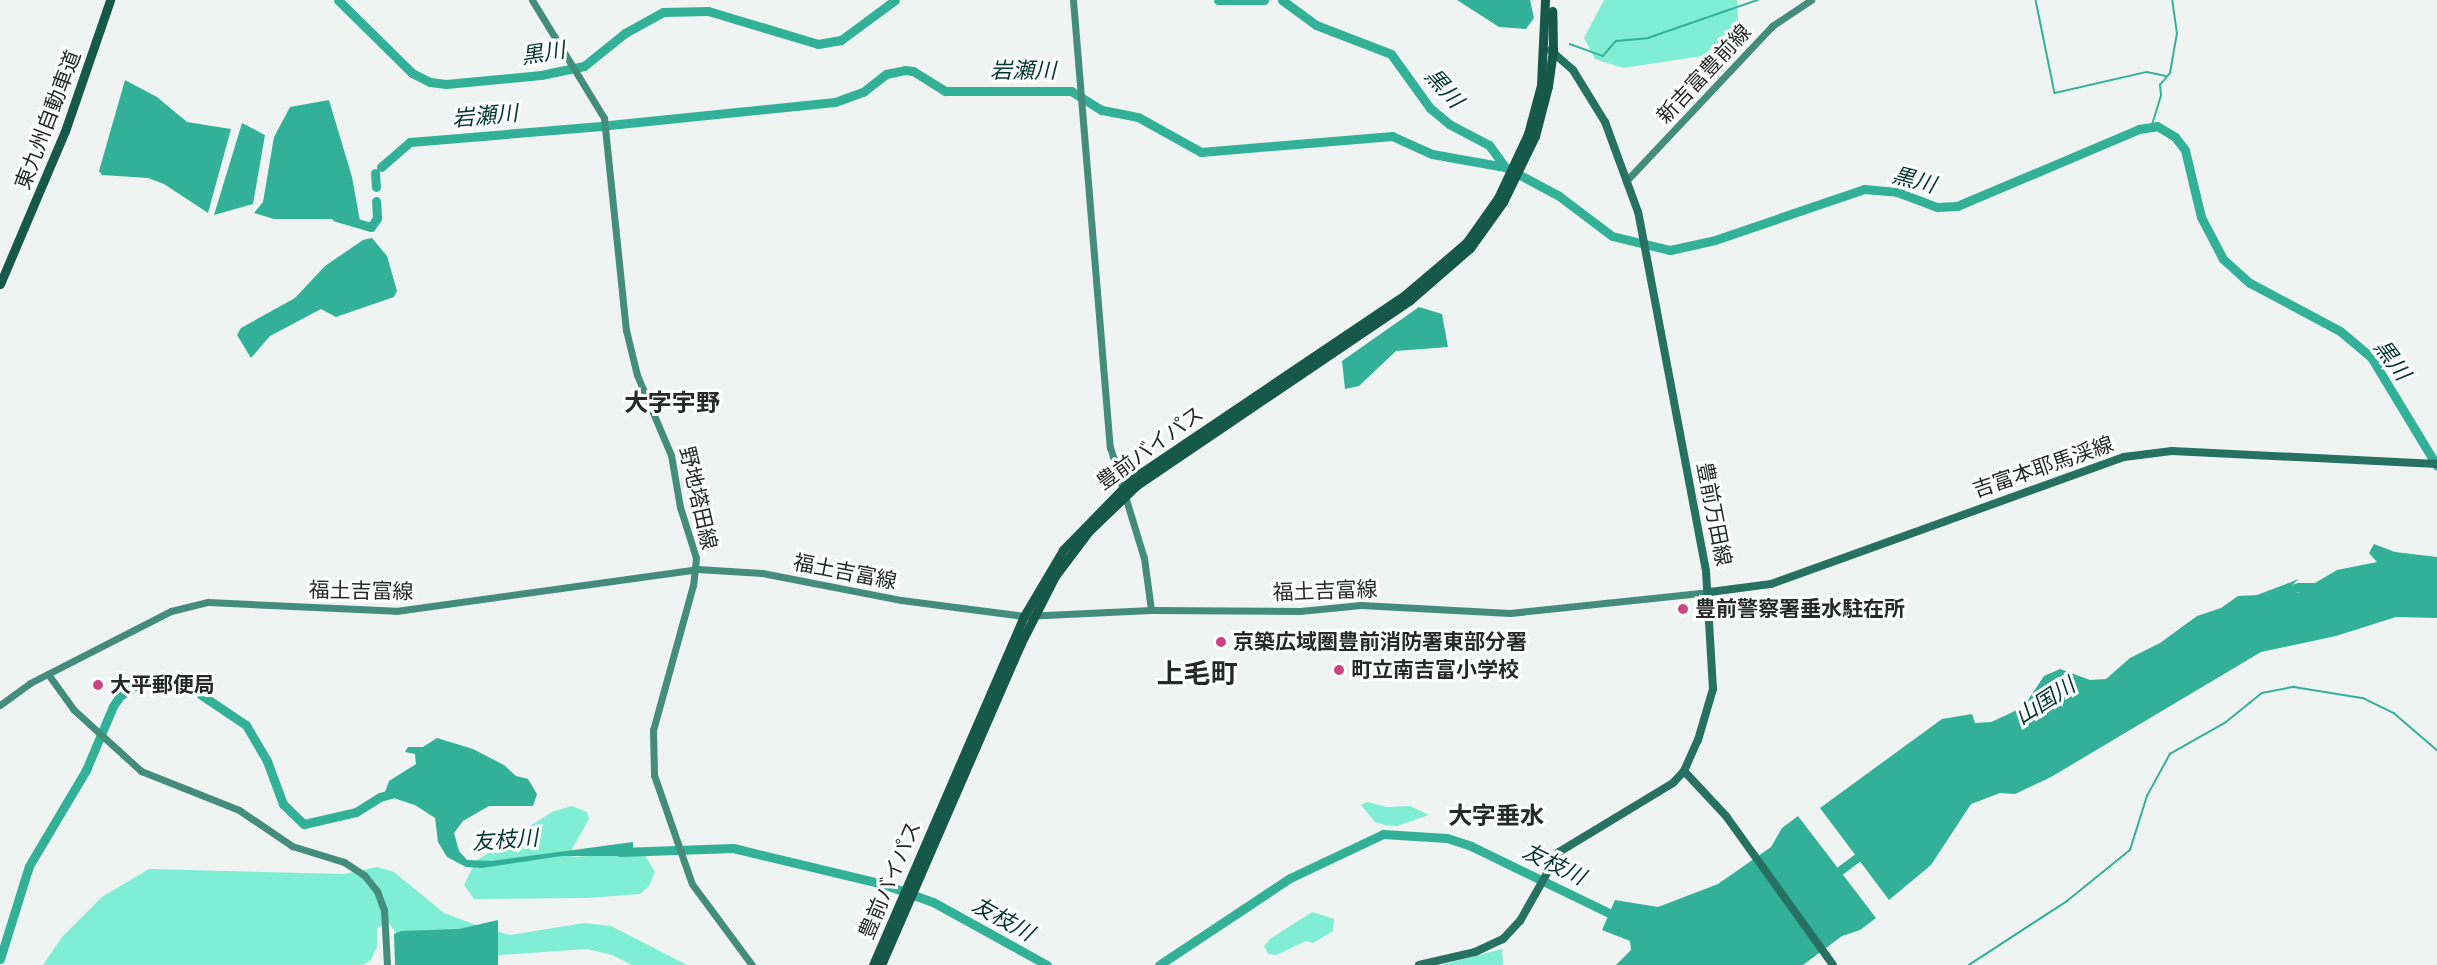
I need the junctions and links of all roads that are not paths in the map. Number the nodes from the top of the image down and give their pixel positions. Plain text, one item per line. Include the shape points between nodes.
1 (110, 0) edge
2 (532, 0) edge
3 (1072, 0) edge
4 (1545, 0) edge
5 (1551, 0) edge
6 (1812, 0) edge
7 (1549, 50) junction
8 (1628, 179) junction
9 (0, 284) edge
10 (2433, 463) edge
11 (1123, 491) junction
12 (697, 569) junction
13 (1710, 592) junction
14 (1151, 610) junction
15 (1035, 615) junction
16 (1024, 616) junction
17 (48, 674) junction
18 (0, 705) edge
19 (1684, 771) junction
20 (915, 875) junction
21 (900, 910) junction
22 (387, 965) edge
23 (752, 965) edge
24 (873, 965) edge
25 (881, 965) edge
26 (1419, 965) edge
27 (1832, 965) edge

1 - 9 highway, 東九州自動車道 via 62,140
2 - 12 main road, 野地塔田線 via 604,118 626,330 637,375 671,455
3 - 11 main road via 1109,435
4 - 7 highway
5 - 7 highway
6 - 8 main road, 新吉富豊前線 via 1772,26
7 - 8 main road, 豊前万田線 via 1589,92
7 - 11 highway, 豊前バイパス via 1542,110 1522,160 1503,202 1468,246 1410,300
8 - 13 main road, 豊前万田線 via 1643,238
10 - 13 main road, 吉富本耶馬渓線 via 2172,451 2124,457 1771,584
11 - 14 main road via 1144,558
11 - 15 highway, 豊前バイパス via 1070,555
11 - 16 highway, 豊前バイパス via 1063,550
12 - 16 main road, 福土吉富線 via 762,573 912,602
12 - 17 main road, 福土吉富線 via 396,611 208,602 171,611
12 - 23 main road, 野地塔田線 via 651,743 656,784 692,884
13 - 14 main road, 福土吉富線 via 1510,613 1415,605 1300,611
13 - 19 main road, 豊前万田線 via 1713,689
14 - 15 main road, 福土吉富線
15 - 16 main road, 福土吉富線
15 - 20 highway, 豊前バイパス
16 - 20 highway, 豊前バイパス
17 - 18 main road, 福土吉富線
17 - 22 main road via 59,694 85,720 154,779 239,810 292,846 344,862 363,875 377,891 384,910
19 - 26 main road via 1673,783 1559,852 1526,910 1511,931 1493,945
19 - 27 main road via 1716,803
20 - 21 highway, 豊前バイパス
21 - 24 highway, 豊前バイパス
21 - 25 highway, 豊前バイパス

